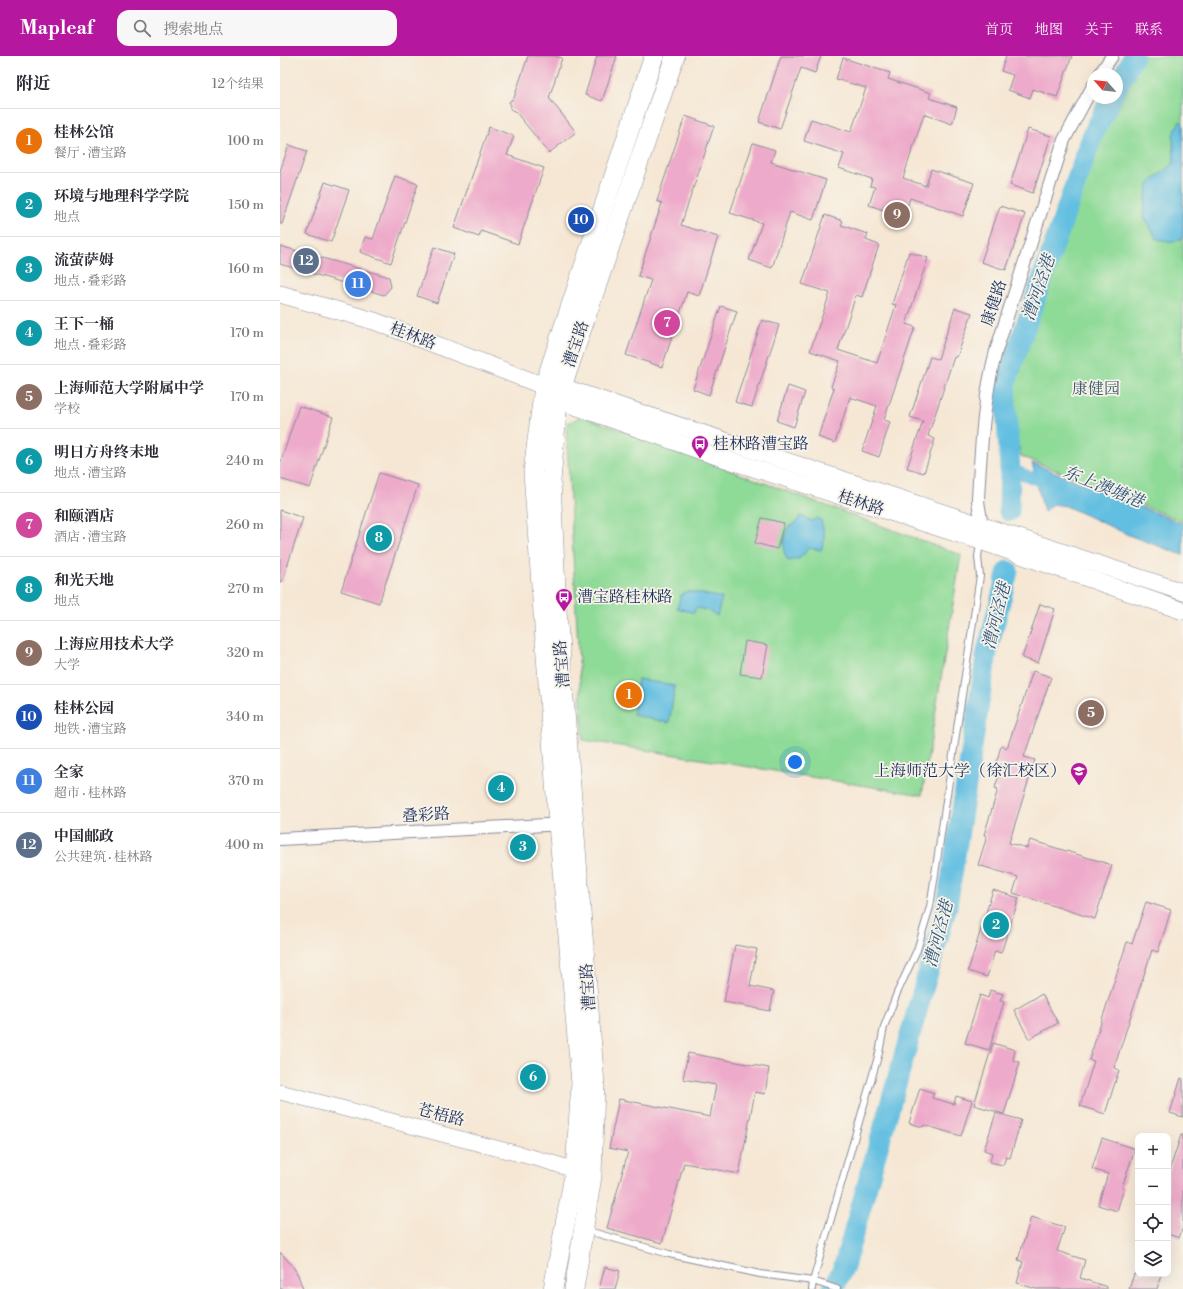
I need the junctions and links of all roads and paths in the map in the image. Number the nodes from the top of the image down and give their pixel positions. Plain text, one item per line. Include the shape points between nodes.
1 (654, 56) edge
2 (675, 56) edge
3 (1112, 56) edge
4 (1104, 68) edge
5 (1087, 97) edge
6 (280, 294) edge
7 (554, 391) junction
8 (981, 533) junction
9 (1183, 592) edge
10 (1183, 611) edge
11 (566, 824) junction
12 (280, 839) edge
13 (280, 1092) edge
14 (584, 1173) junction
15 (584, 1230) junction
16 (813, 1281) junction
17 (552, 1289) edge
18 (574, 1289) edge
19 (812, 1289) edge
20 (836, 1289) edge

1 - 7 main road, 漕宝路
2 - 7 main road, 漕宝路
3 - 4 street
5 - 8 street, 康健路 via 1060,152 989,377 981,440 978,501
6 - 7 main road, 桂林路 via 374,321
7 - 8 main road, 桂林路 via 704,452
7 - 11 main road, 漕宝路 via 533,472
8 - 9 main road, 桂林路
8 - 10 main road, 桂林路
8 - 16 lane via 978,557 980,576 930,907 917,950 884,1027 879,1053
11 - 12 street, 叠彩路
11 - 14 main road, 漕宝路
13 - 14 street, 苍梧路
14 - 15 main road, 漕宝路
14 - 17 main road, 漕宝路
15 - 16 lane via 669,1254 760,1274
15 - 18 main road, 漕宝路
16 - 19 lane
16 - 20 lane

